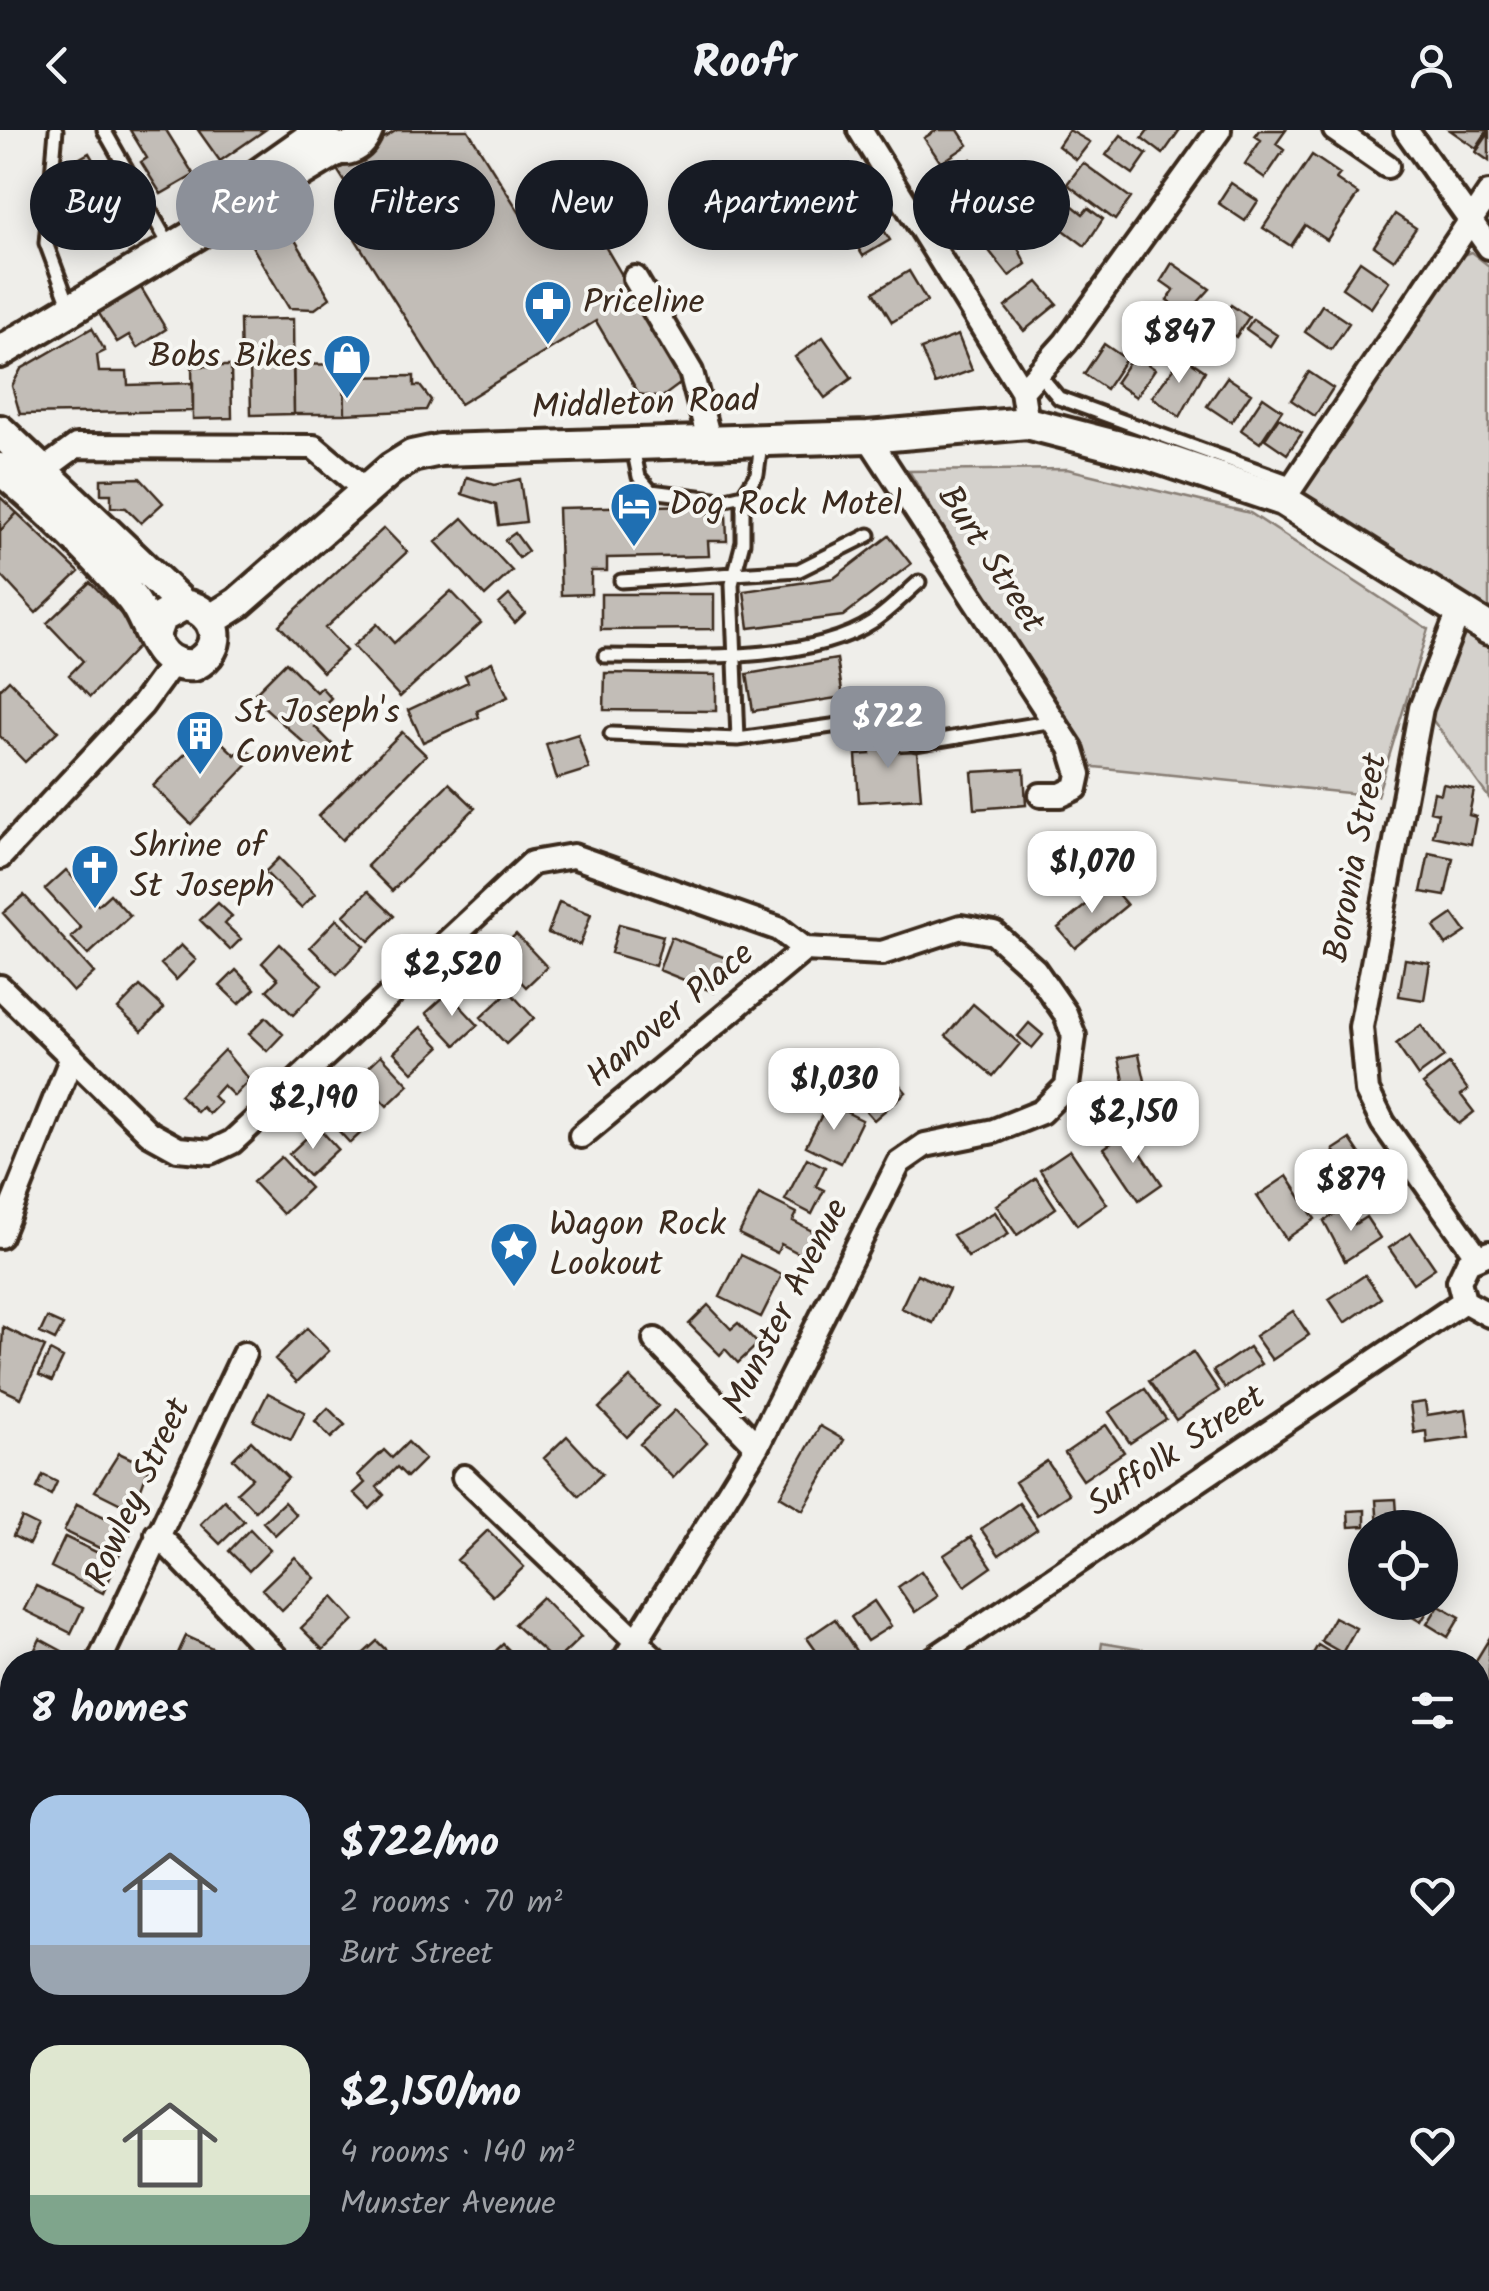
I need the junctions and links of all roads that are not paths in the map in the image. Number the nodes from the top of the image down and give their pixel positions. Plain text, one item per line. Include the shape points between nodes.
1 (104, 130) edge
2 (368, 130) edge
3 (860, 130) edge
4 (1219, 130) edge
5 (1336, 130) edge
6 (1406, 130) edge
7 (54, 133) edge
8 (325, 137) edge
9 (1387, 166) dead end
10 (1489, 194) edge
11 (1470, 220) junction
12 (168, 242) junction
13 (1489, 246) edge
14 (635, 278) dead end
15 (67, 302) junction
16 (0, 329) edge
17 (0, 352) edge
18 (1030, 383) junction
19 (1027, 423) junction
20 (0, 432) edge
21 (939, 433) junction
22 (868, 436) junction
23 (709, 439) junction
24 (762, 440) junction
25 (632, 442) junction
26 (1150, 455) junction
27 (0, 469) edge
28 (42, 471) junction
29 (366, 491) junction
30 (1288, 492) junction
31 (742, 495) junction
32 (869, 535) dead end
33 (735, 572) junction
34 (621, 580) dead end
35 (919, 582) dead end
36 (184, 604) junction
37 (1460, 608) junction
38 (211, 620) junction
39 (1489, 629) edge
40 (154, 635) junction
41 (605, 656) dead end
42 (734, 656) junction
43 (172, 664) junction
44 (1054, 721) junction
45 (839, 725) dead end
46 (611, 734) dead end
47 (738, 739) junction
48 (916, 744) dead end
49 (1041, 795) dead end
50 (0, 856) edge
51 (804, 949) junction
52 (0, 986) edge
53 (72, 1057) junction
54 (581, 1136) dead end
55 (0, 1236) edge
56 (1483, 1254) edge
57 (1464, 1301) junction
58 (1489, 1315) edge
59 (655, 1340) dead end
60 (244, 1354) dead end
61 (757, 1446) junction
62 (464, 1477) dead end
63 (156, 1534) junction
64 (638, 1643) junction
65 (104, 1650) edge
66 (268, 1650) edge
67 (632, 1650) edge
68 (645, 1650) edge
69 (947, 1650) edge

1 - 12 lane
2 - 8 main road via 358,145
3 - 18 street
4 - 18 street
5 - 9 street
6 - 11 street
7 - 15 lane via 46,243
8 - 12 main road
10 - 11 street
11 - 13 street
11 - 30 street
12 - 15 main road
14 - 23 street via 691,372
15 - 16 main road
15 - 17 main road
18 - 19 street
18 - 30 lane, Middleton Road
19 - 21 main road, Middleton Road
19 - 26 main road, Middleton Road
20 - 28 main road
21 - 22 main road, Middleton Road
21 - 26 main road, Middleton Road
22 - 24 main road, Middleton Road
22 - 44 street, Burt Street
23 - 24 main road, Middleton Road
23 - 25 main road, Middleton Road
24 - 31 lane via 757,474
25 - 29 main road, Middleton Road via 440,450 412,456
25 - 31 lane via 639,477 651,490 722,500
26 - 30 main road, Middleton Road
27 - 40 main road via 132,599
28 - 29 street via 76,446 314,446
28 - 36 main road
29 - 38 main road, Middleton Road
30 - 37 main road, Middleton Road
31 - 33 lane via 743,542
32 - 33 lane via 799,570
33 - 34 lane
33 - 42 lane
35 - 42 lane via 871,623 826,642
36 - 38 main road
36 - 40 main road via 160,618
37 - 39 main road, Middleton Road
37 - 56 street, Boronia Street via 1421,708 1361,1027 1368,1091 1383,1123
38 - 43 main road via 212,652 194,665
40 - 43 main road
41 - 42 lane
42 - 47 lane
43 - 50 street via 142,705
44 - 48 lane
44 - 49 street, Burt Street via 1079,774 1076,788
45 - 47 lane
46 - 47 lane
51 - 53 street, Munster Avenue via 778,929 573,856 532,863 232,1142 211,1152 178,1149 149,1133
51 - 54 street, Hanover Place
51 - 61 street, Munster Avenue via 882,953 961,928 994,933 1034,970 1074,1036 1067,1086 1040,1112 994,1131 926,1145 899,1163
52 - 53 street
53 - 55 street
56 - 57 street via 1468,1262 1459,1281
57 - 58 street
57 - 69 street, Suffolk Street
59 - 61 street
60 - 63 street, Rowley Street
61 - 64 street, Munster Avenue
62 - 64 street
63 - 65 street, Rowley Street
63 - 66 street
64 - 67 street, Munster Avenue
64 - 68 street

